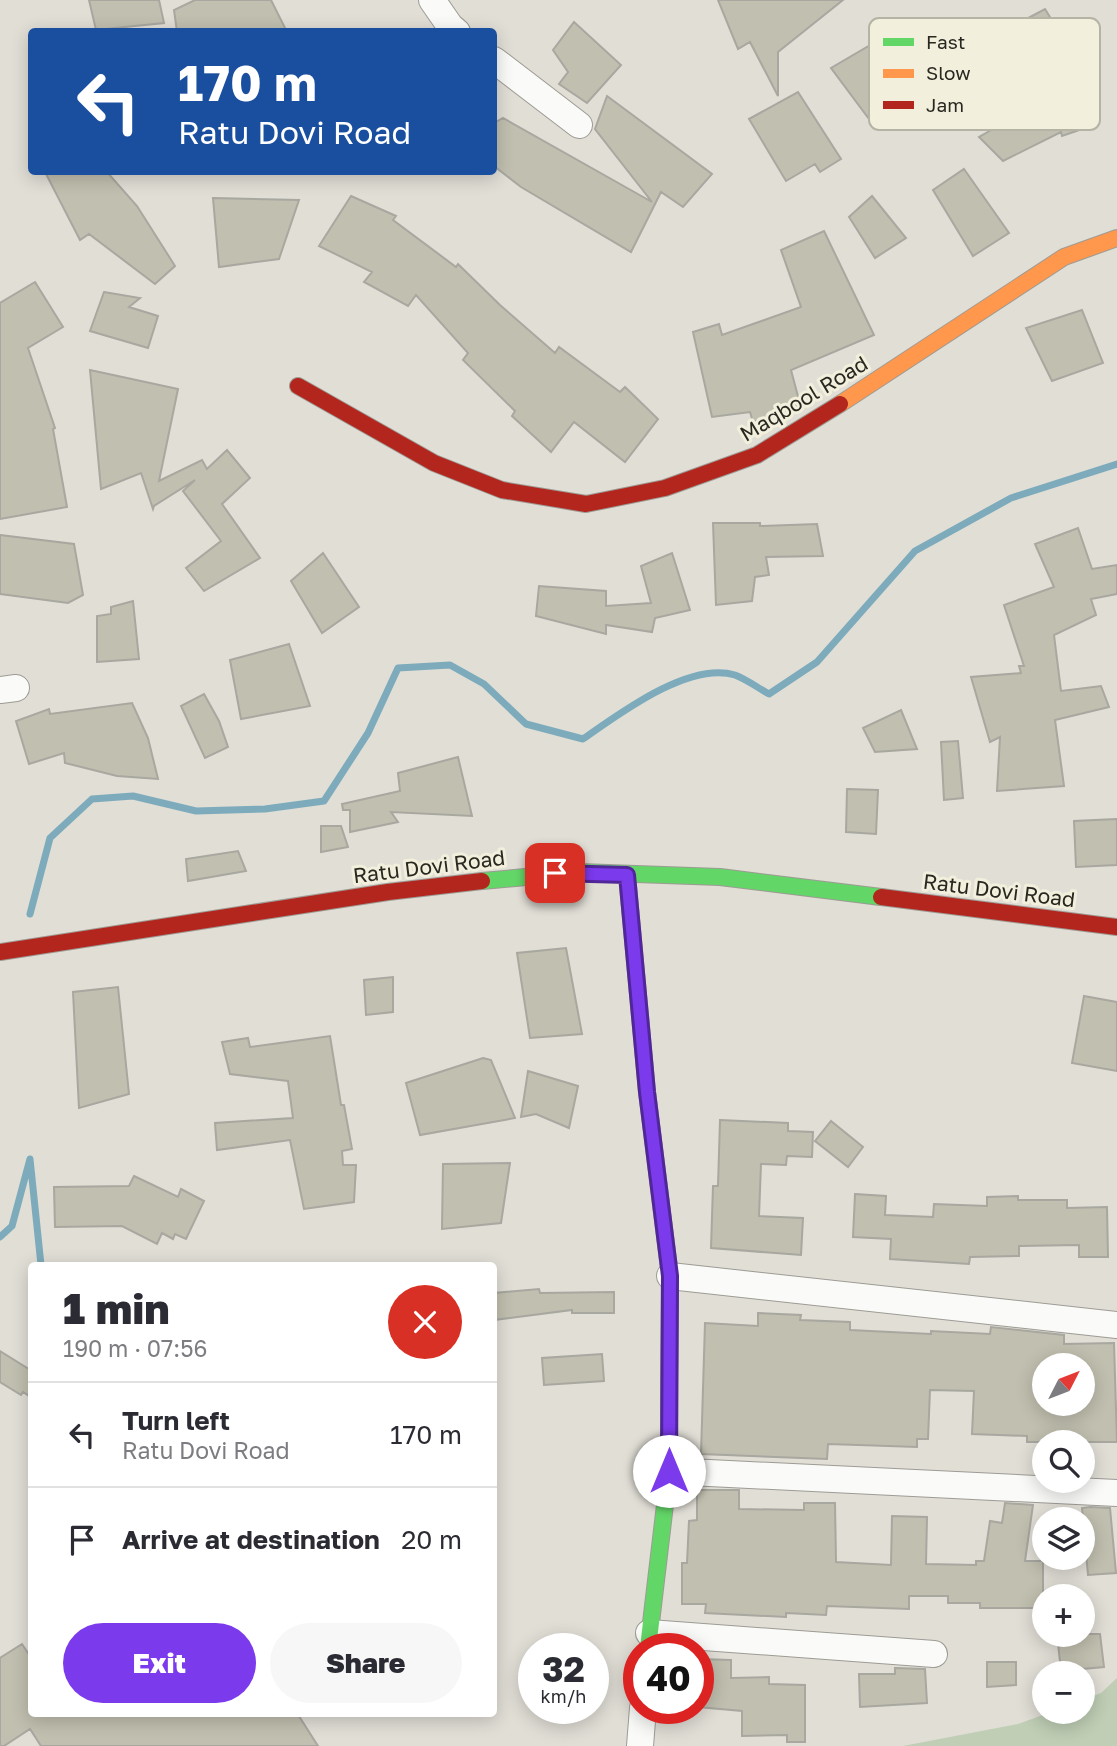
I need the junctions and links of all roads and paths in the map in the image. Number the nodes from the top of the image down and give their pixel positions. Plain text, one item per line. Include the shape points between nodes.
1 (432, 0) edge
2 (452, 28) edge
3 (497, 62) edge
4 (579, 125) dead end
5 (1117, 238) edge
6 (298, 386) dead end
7 (627, 875) junction
8 (1117, 927) edge
9 (0, 952) edge
10 (670, 1276) junction
11 (1117, 1325) edge
12 (669, 1471) junction
13 (1117, 1493) edge
14 (649, 1633) edge
15 (714, 1644) edge
16 (934, 1654) dead end
17 (642, 1724) edge
18 (640, 1746) edge

1 - 2 street
3 - 4 street
5 - 6 street, Maqbool Road via 1064,257 757,455 665,488 586,504 502,490 434,463
7 - 8 street, Ratu Dovi Road via 720,877
7 - 9 street, Ratu Dovi Road via 530,875 388,892
7 - 10 street
10 - 11 street
10 - 12 street
12 - 13 street
12 - 14 street
15 - 16 street
17 - 18 street

